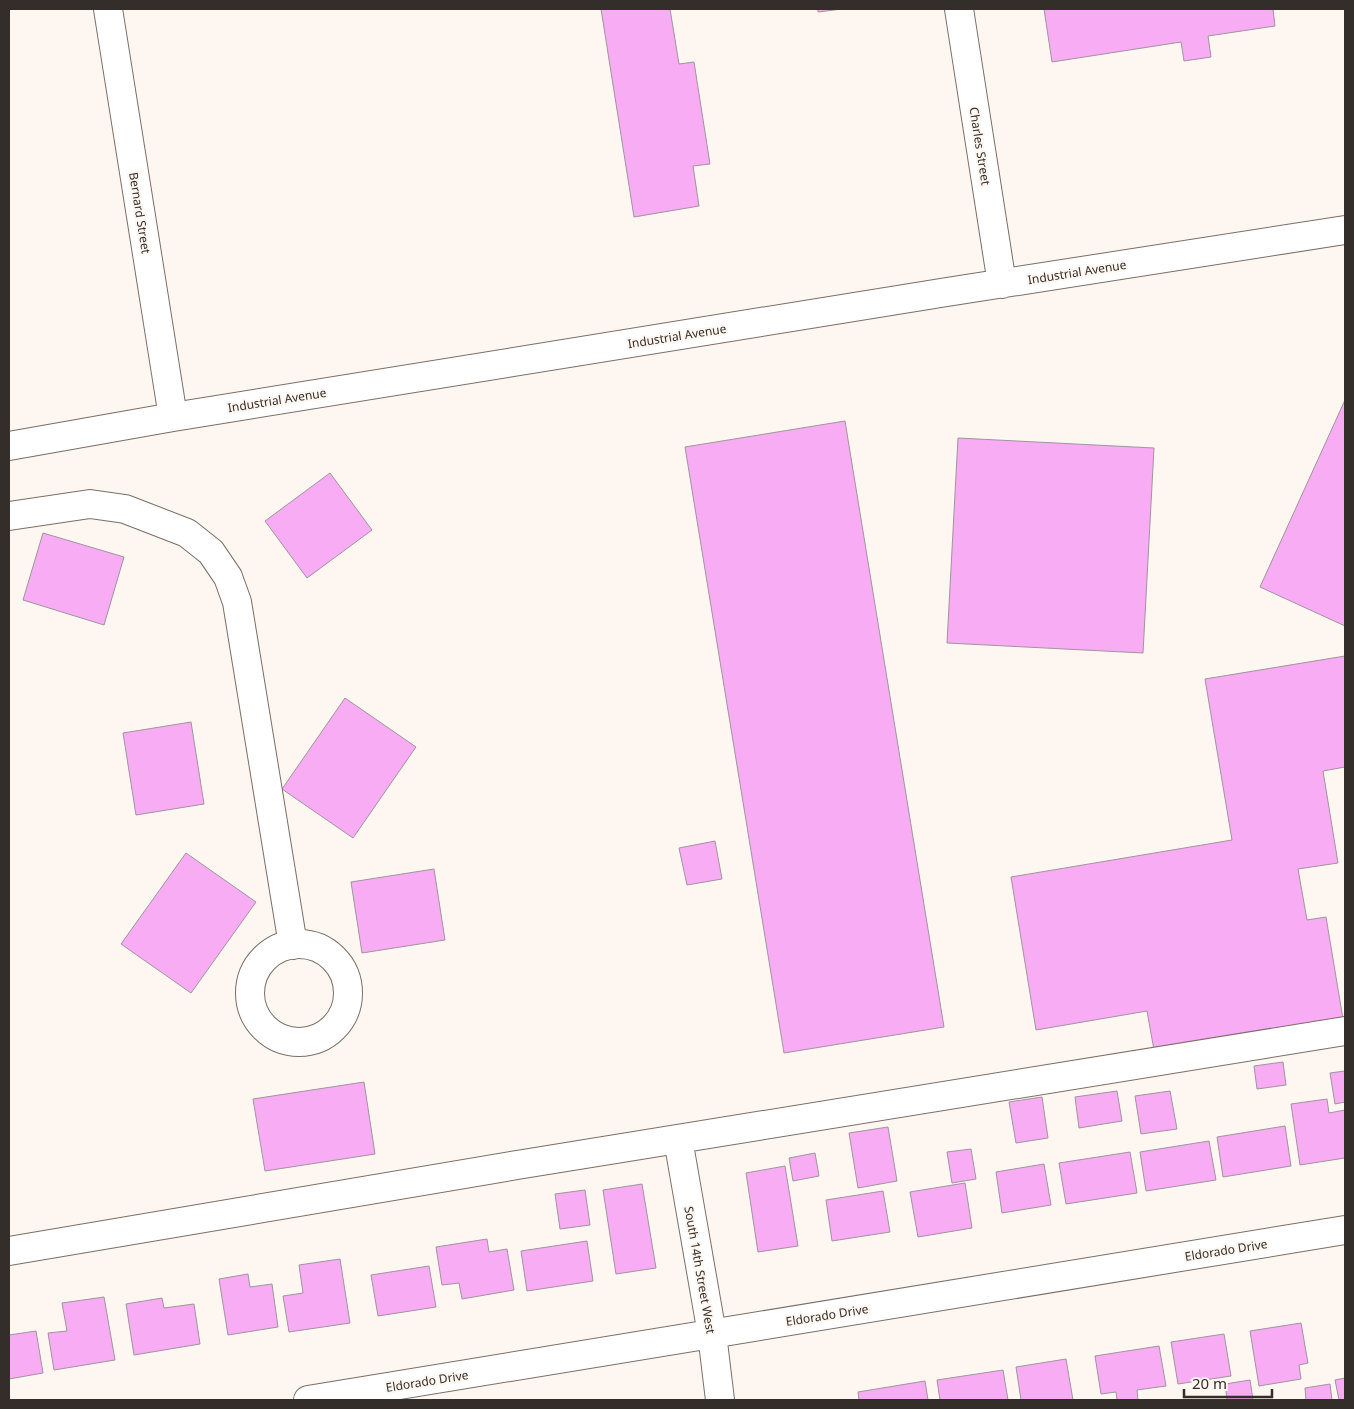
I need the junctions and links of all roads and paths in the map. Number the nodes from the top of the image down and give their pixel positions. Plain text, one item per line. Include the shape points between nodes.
1 (108, 9) edge
2 (959, 9) edge
3 (1345, 230) edge
4 (1002, 284) junction
5 (172, 417) junction
6 (9, 446) edge
7 (9, 516) edge
8 (293, 945) dead end
9 (1345, 1031) edge
10 (678, 1139) junction
11 (1345, 1230) edge
12 (9, 1251) edge
13 (712, 1334) junction
14 (308, 1400) edge
15 (720, 1400) edge

1 - 5 street, Bernard Street
2 - 4 street, Charles Street
3 - 4 street, Industrial Avenue
4 - 5 street, Industrial Avenue
5 - 6 street, Industrial Avenue
7 - 8 street via 90,504 125,509 188,533 211,552 228,576 237,602
9 - 10 street
10 - 12 street
10 - 13 street, South 14th Street West
11 - 13 street, Eldorado Drive
13 - 14 street, Eldorado Drive
13 - 15 street, South 14th Street West

